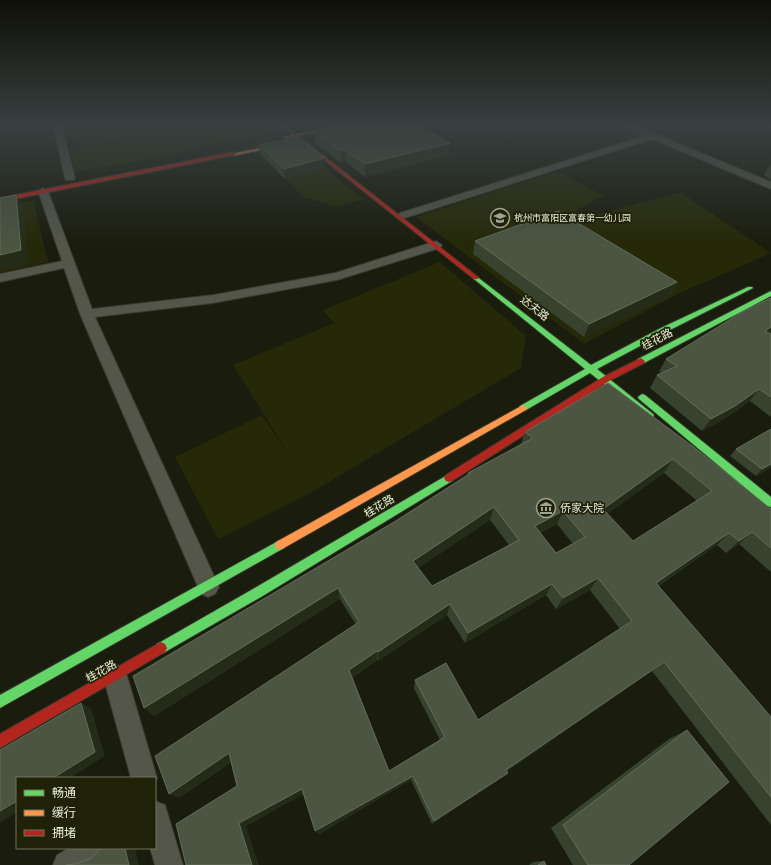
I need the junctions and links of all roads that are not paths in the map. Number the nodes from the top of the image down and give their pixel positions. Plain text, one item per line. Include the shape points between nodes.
1 (67, 164) edge
2 (147, 164) edge
3 (171, 164) edge
4 (336, 164) edge
5 (338, 164) edge
6 (563, 164) edge
7 (720, 164) edge
8 (70, 178) junction
9 (771, 186) edge
10 (43, 191) junction
11 (0, 192) edge
12 (0, 200) edge
13 (404, 215) junction
14 (436, 245) junction
15 (69, 263) junction
16 (0, 278) edge
17 (757, 284) dead end
18 (771, 292) edge
19 (87, 314) junction
20 (581, 349) dead end
21 (595, 363) junction
22 (610, 377) junction
23 (654, 420) edge
24 (771, 503) edge
25 (208, 587) junction
26 (115, 676) junction
27 (0, 702) edge
28 (0, 741) edge
29 (144, 777) edge
30 (156, 819) edge
31 (95, 849) edge
32 (67, 865) edge
33 (169, 865) edge

1 - 8 street
2 - 8 main road
3 - 10 main road
4 - 14 main road, 达夫路
5 - 13 main road, 达夫路
6 - 13 street
7 - 9 street
8 - 11 main road
10 - 12 main road
10 - 15 street
13 - 20 main road, 达夫路
14 - 19 street via 337,276 213,299
14 - 21 main road, 达夫路
15 - 16 street
15 - 19 street
17 - 21 main road
18 - 22 main road, 桂花路
19 - 25 street
21 - 22 main road, 达夫路
21 - 25 main road via 470,439
22 - 23 main road, 达夫路
22 - 24 main road, 达夫路
22 - 26 main road, 桂花路 via 413,500
25 - 27 main road
26 - 28 main road, 桂花路
26 - 29 street
30 - 33 street
31 - 32 street

